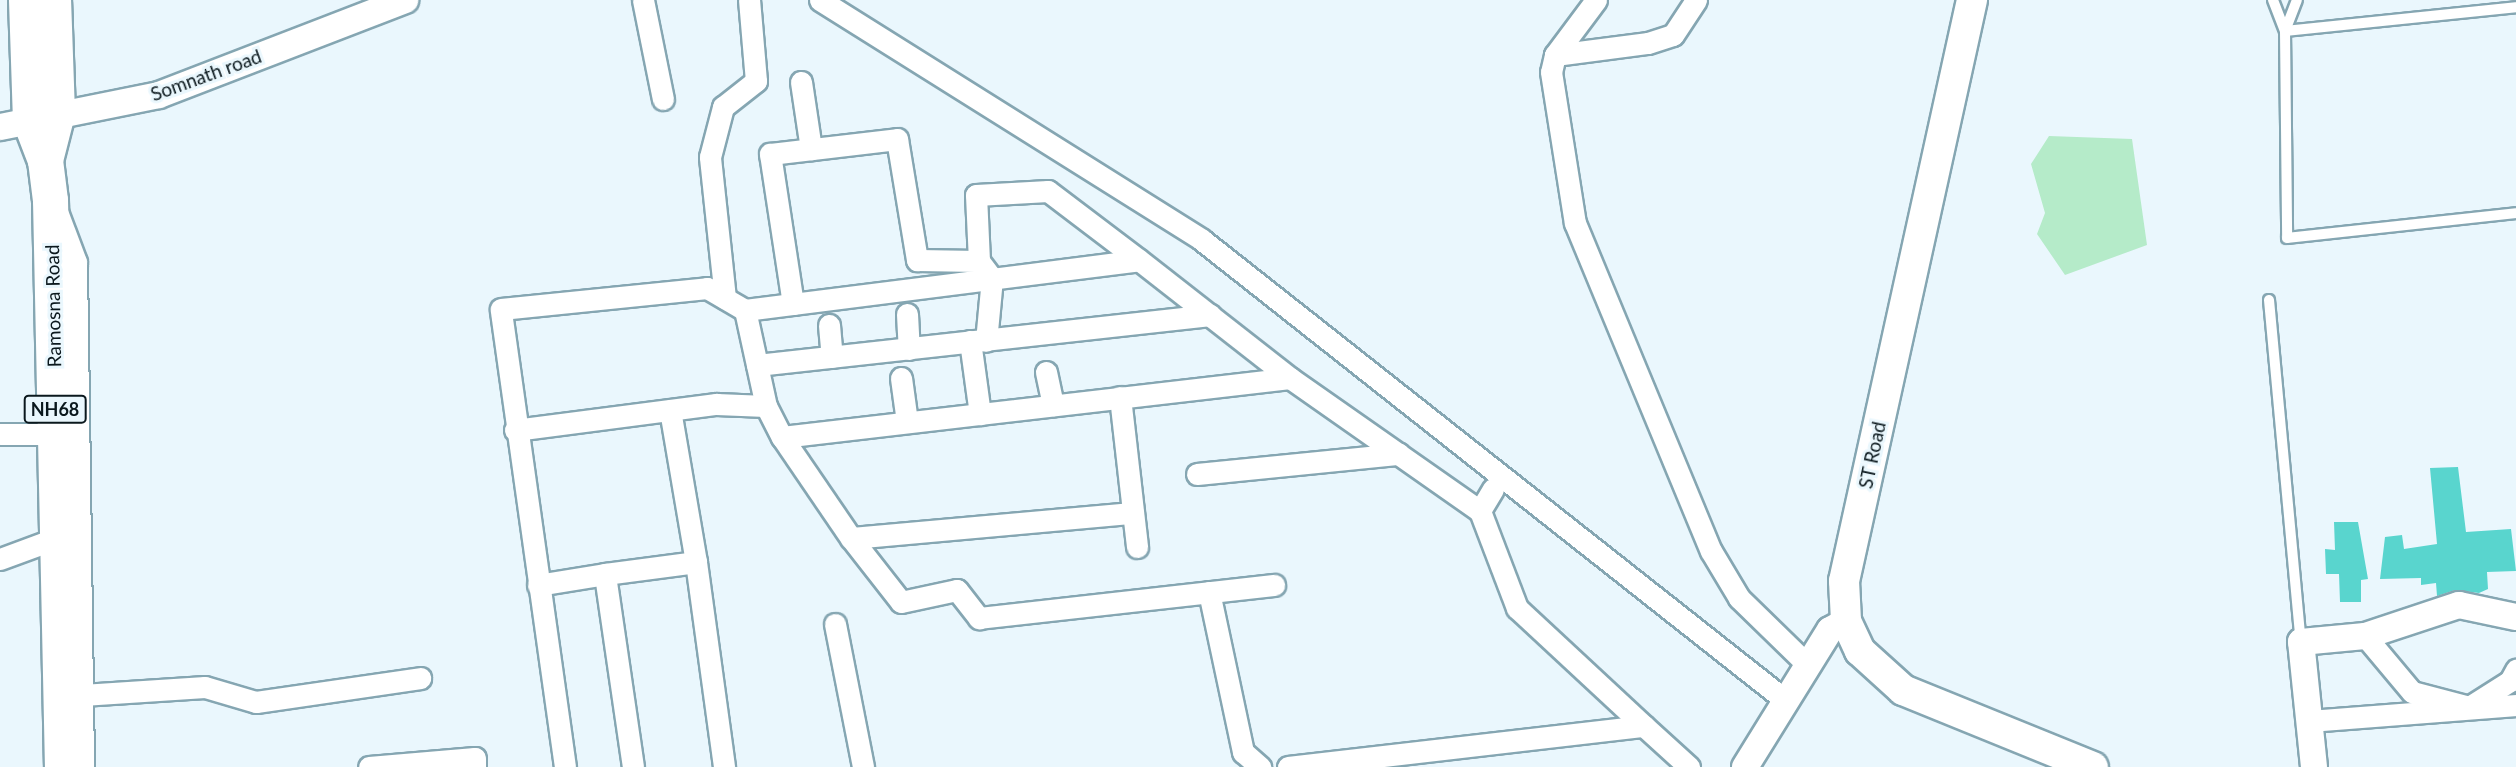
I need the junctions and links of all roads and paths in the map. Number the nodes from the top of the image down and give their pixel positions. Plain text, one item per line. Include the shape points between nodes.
1 (26, 0) edge
2 (52, 0) edge
3 (405, 0) edge
4 (643, 0) edge
5 (749, 0) edge
6 (820, 0) edge
7 (1596, 0) edge
8 (1696, 0) edge
9 (1959, 0) edge
10 (1972, 0) edge
11 (2273, 0) edge
12 (2297, 0) edge
13 (2516, 7) edge
14 (2285, 31) junction
15 (1555, 55) junction
16 (801, 82) dead end
17 (663, 99) dead end
18 (29, 120) edge
19 (811, 149) junction
20 (50, 200) junction
21 (2516, 213) edge
22 (1139, 260) junction
23 (979, 261) junction
24 (992, 278) junction
25 (725, 298) junction
26 (2269, 300) dead end
27 (793, 304) junction
28 (745, 310) junction
29 (907, 314) dead end
30 (1210, 316) junction
31 (829, 325) dead end
32 (978, 341) junction
33 (909, 349) junction
34 (832, 357) junction
35 (757, 365) junction
36 (1045, 372) dead end
37 (901, 378) dead end
38 (1290, 378) junction
39 (1120, 397) junction
40 (766, 405) junction
41 (1053, 405) junction
42 (670, 410) junction
43 (980, 414) junction
44 (907, 422) junction
45 (515, 430) junction
46 (0, 434) edge
47 (55, 434) junction
48 (782, 437) junction
49 (1399, 454) junction
50 (1197, 474) dead end
51 (1493, 489) dead end
52 (1480, 511) junction
53 (1133, 513) junction
54 (57, 538) junction
55 (851, 538) junction
56 (1137, 547) dead end
57 (0, 559) edge
58 (696, 562) junction
59 (605, 574) junction
60 (538, 585) junction
61 (1274, 585) dead end
62 (1209, 592) junction
63 (2516, 617) edge
64 (835, 624) dead end
65 (1838, 626) junction
66 (2365, 636) junction
67 (2301, 642) junction
68 (1808, 664) junction
69 (2516, 670) edge
70 (420, 678) dead end
71 (82, 695) junction
72 (1786, 700) junction
73 (2516, 705) edge
74 (2469, 707) junction
75 (2309, 721) junction
76 (1644, 726) junction
77 (429, 763) edge
78 (1748, 766) edge
79 (62, 767) edge
80 (81, 767) edge
81 (369, 767) edge
82 (475, 767) edge
83 (565, 767) edge
84 (633, 767) edge
85 (724, 767) edge
86 (863, 767) edge
87 (1261, 767) edge
88 (1289, 767) edge
89 (1689, 767) edge
90 (2038, 767) edge
91 (2093, 767) edge
92 (2314, 767) edge

1 - 18 highway
2 - 18 highway
3 - 18 street, Somnath road via 159,95
4 - 17 street
5 - 25 street via 755,81 723,107 710,157
6 - 72 street via 1202,240
7 - 15 street
8 - 15 street via 1674,35 1648,43
9 - 65 main road, ST Road via 1853,473 1832,584
10 - 65 main road, ST Road via 1844,581
11 - 14 lane
12 - 14 lane
13 - 14 lane
14 - 21 lane via 2287,238
15 - 68 street via 1551,72 1575,223 1711,551 1739,598
16 - 19 street
18 - 20 highway, Ramosna Road / NH68 via 45,160
19 - 23 street via 897,139 917,260
19 - 27 street via 771,154
20 - 47 highway, Ramosna Road / NH68
20 - 71 street via 74,263
22 - 23 street via 1048,191 976,195
22 - 24 street
22 - 30 street
23 - 24 street
24 - 27 street
24 - 32 street
25 - 28 street
25 - 45 street via 707,288 501,309
26 - 67 lane
27 - 28 street
28 - 35 street
29 - 33 street
30 - 32 street
30 - 38 street
31 - 34 street
32 - 33 street
32 - 43 street
33 - 34 street
34 - 35 street
35 - 40 street
36 - 41 street
37 - 44 street
38 - 39 street
38 - 49 street
39 - 41 street
39 - 53 street
40 - 42 street via 716,404
40 - 48 street
41 - 43 street
42 - 45 street
42 - 58 street
43 - 44 street
44 - 48 street
45 - 60 street
46 - 47 street
47 - 54 highway, Ramosna Road / NH68
48 - 55 street
49 - 50 street
49 - 52 street
51 - 52 street
52 - 76 street via 1517,608
53 - 55 street
53 - 56 street
54 - 57 street
54 - 79 highway, Ramosna Road / NH68
55 - 62 street via 901,602 957,590 979,618
58 - 59 street
58 - 85 street
59 - 60 street
59 - 84 street
60 - 83 street
61 - 62 street
62 - 87 street via 1243,752
63 - 66 street via 2459,604
64 - 86 street
65 - 68 street
65 - 90 main road, ST Road via 1852,670 1894,709
65 - 91 main road, ST Road via 1903,690
66 - 67 street
66 - 74 street via 2412,692
67 - 75 street
68 - 72 street
69 - 74 street via 2511,681
70 - 71 street via 256,702 205,687
71 - 80 street
72 - 78 street
73 - 74 street
74 - 75 street
75 - 92 street
76 - 88 street
76 - 89 street
77 - 81 street
77 - 82 street via 475,758

